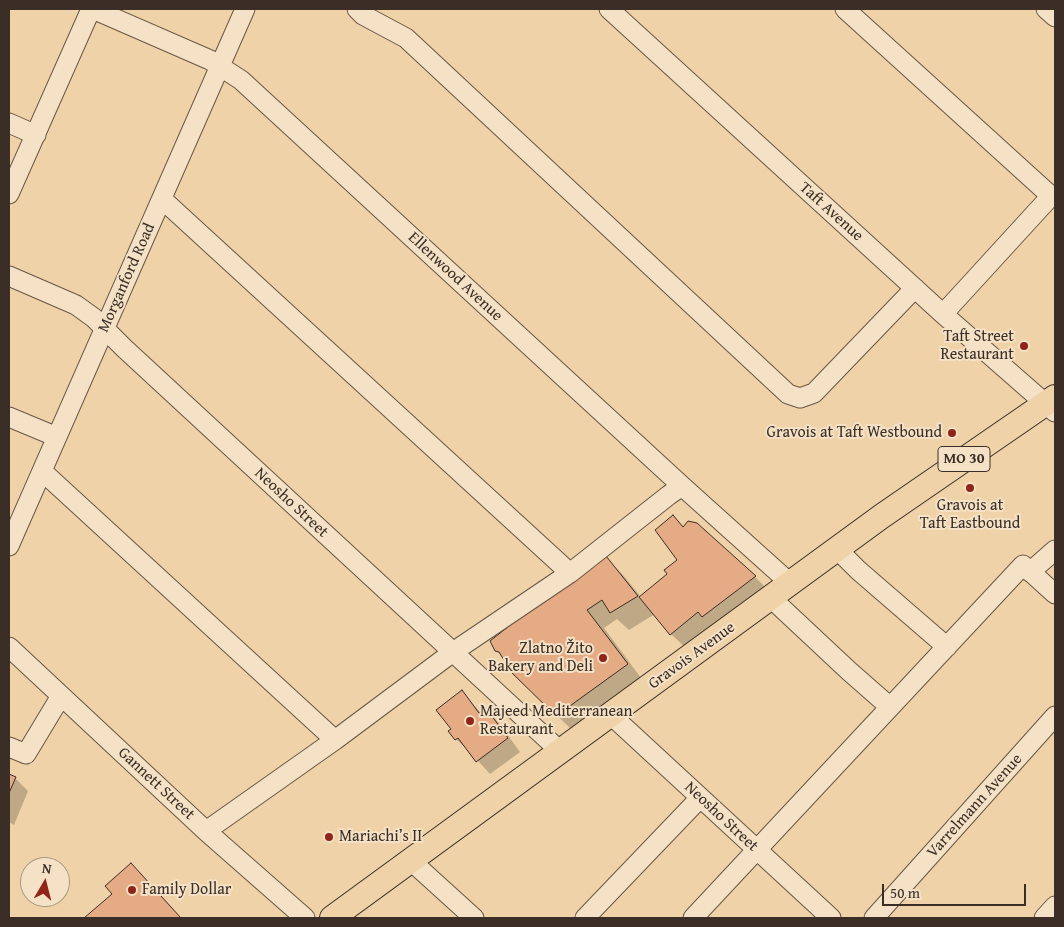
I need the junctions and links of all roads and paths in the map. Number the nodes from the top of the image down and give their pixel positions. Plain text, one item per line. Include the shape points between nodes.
1 (92, 9) edge
2 (245, 9) edge
3 (357, 9) edge
4 (609, 9) edge
5 (845, 9) edge
6 (1046, 9) edge
7 (1055, 17) edge
8 (220, 65) junction
9 (9, 123) edge
10 (36, 135) junction
11 (9, 194) edge
12 (1053, 198) edge
13 (162, 199) junction
14 (9, 276) edge
15 (914, 288) junction
16 (943, 314) junction
17 (104, 329) junction
18 (1052, 404) edge
19 (9, 418) edge
20 (57, 437) junction
21 (42, 471) junction
22 (682, 486) junction
23 (9, 546) edge
24 (837, 549) junction
25 (1055, 550) edge
26 (1030, 572) junction
27 (570, 573) junction
28 (791, 584) junction
29 (1055, 594) edge
30 (771, 598) junction
31 (946, 647) junction
32 (9, 648) edge
33 (453, 652) junction
34 (61, 696) junction
35 (890, 707) junction
36 (611, 715) junction
37 (1055, 716) edge
38 (335, 740) junction
39 (9, 747) edge
40 (560, 751) junction
41 (700, 798) junction
42 (206, 831) junction
43 (757, 850) junction
44 (410, 860) junction
45 (1055, 906) edge
46 (305, 918) edge
47 (332, 918) edge
48 (474, 918) edge
49 (585, 918) edge
50 (693, 918) edge
51 (831, 918) edge
52 (874, 918) edge
53 (1044, 918) edge

1 - 8 street, Ellenwood Avenue
1 - 10 street
2 - 8 street, Morganford Road
3 - 15 street via 406,38 788,394 800,398 814,393
4 - 15 street, Taft Avenue
5 - 12 street
6 - 7 street
8 - 13 street, Morganford Road
8 - 22 street, Ellenwood Avenue via 241,80
9 - 10 street
10 - 11 street
12 - 16 street
13 - 17 street, Morganford Road
13 - 27 street
14 - 17 street, Neosho Street via 76,305
15 - 16 street, Taft Avenue
16 - 18 street, Taft Avenue
17 - 20 street, Morganford Road
17 - 33 street, Neosho Street
18 - 24 main road, Gravois Avenue / MO 30
19 - 20 street
20 - 21 street, Morganford Road
21 - 23 street, Morganford Road
21 - 38 street
22 - 27 street
22 - 28 street, Ellenwood Avenue
24 - 28 main road, Gravois Avenue / MO 30
24 - 31 street
25 - 26 street
26 - 29 street
26 - 31 street via 1023,565
27 - 33 street
28 - 30 main road, Gravois Avenue / MO 30
30 - 35 street
30 - 36 main road, Gravois Avenue / MO 30
31 - 35 street
32 - 34 street, Gannett Street
33 - 38 street
33 - 40 street, Neosho Street
34 - 39 street via 26,754
34 - 42 street, Gannett Street
35 - 43 street
36 - 40 main road, Gravois Avenue / MO 30
36 - 41 street, Neosho Street
37 - 52 street, Varrelmann Avenue
38 - 42 street
40 - 44 main road, Gravois Avenue / MO 30
41 - 43 street, Neosho Street
41 - 49 street
42 - 46 street, Gannett Street
43 - 50 street
43 - 51 street, Neosho Street
44 - 47 main road, Gravois Avenue / MO 30
44 - 48 street
45 - 53 street

